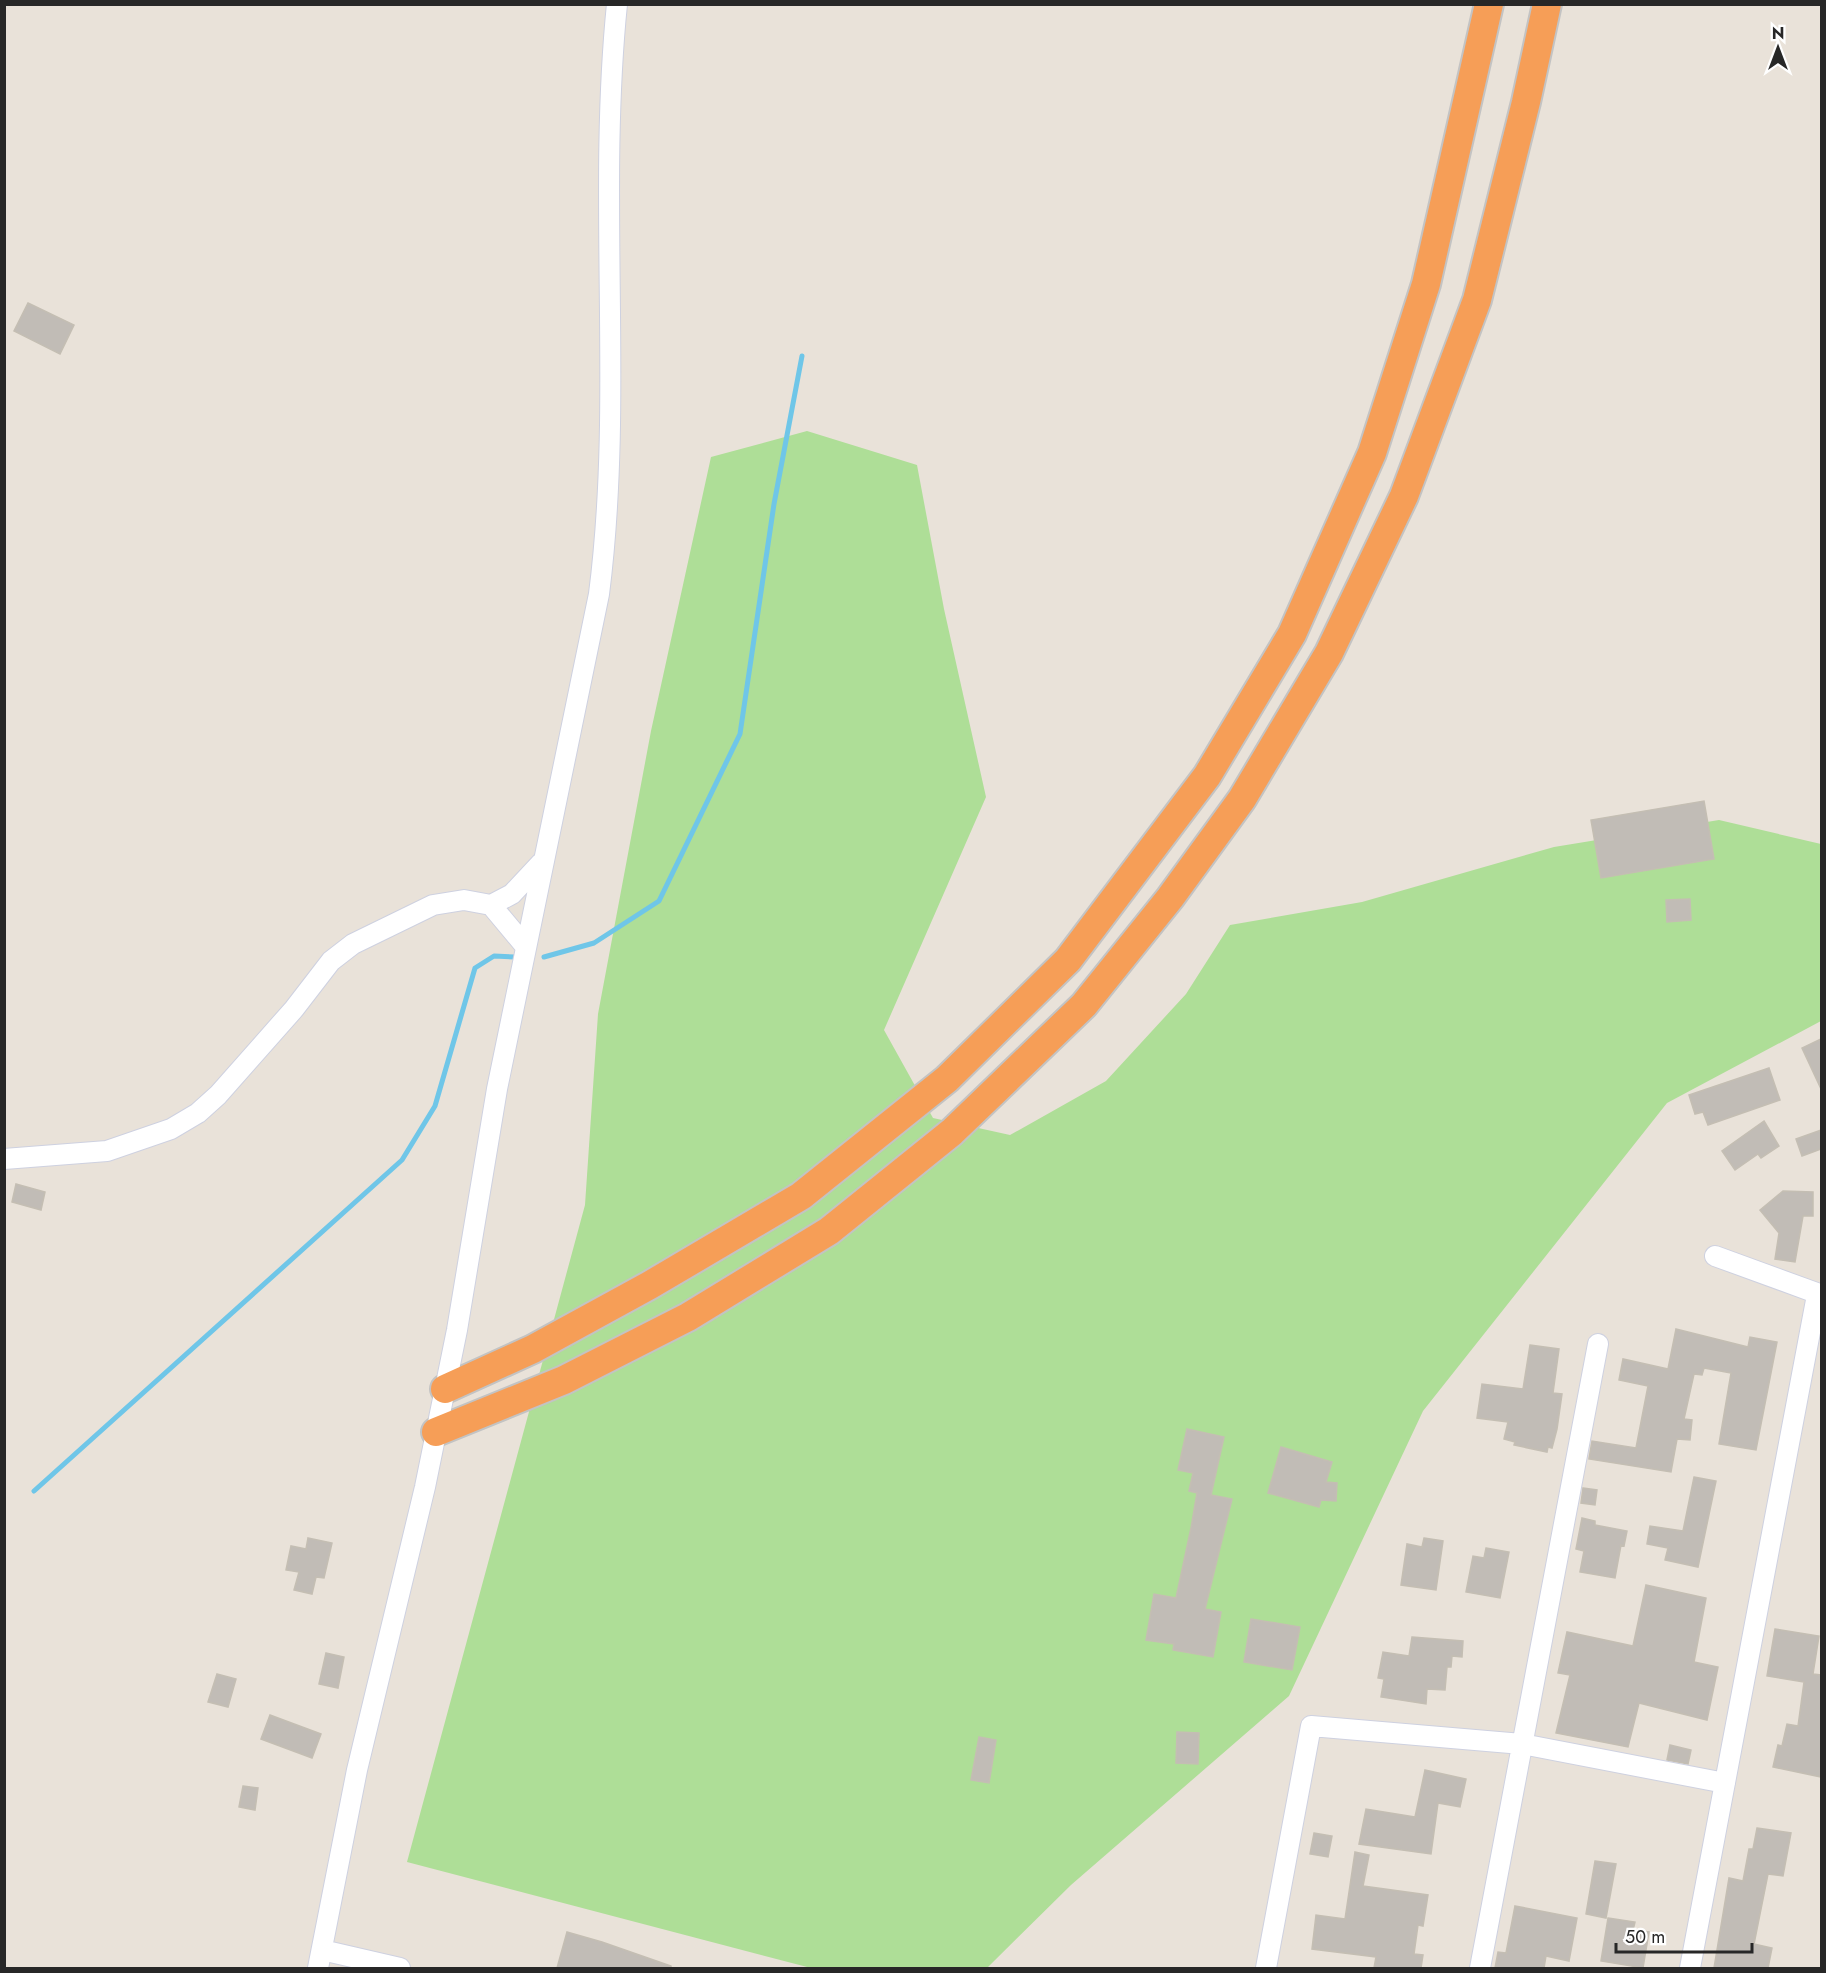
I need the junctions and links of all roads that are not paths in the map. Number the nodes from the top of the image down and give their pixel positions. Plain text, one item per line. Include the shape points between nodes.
1 (617, 4) edge
2 (1489, 4) edge
3 (1547, 4) edge
4 (542, 862) junction
5 (491, 905) junction
6 (525, 946) junction
7 (4, 1159) edge
8 (1715, 1256) dead end
9 (1819, 1295) edge
10 (1598, 1344) dead end
11 (445, 1389) junction
12 (436, 1432) junction
13 (1522, 1744) junction
14 (1725, 1783) junction
15 (320, 1959) edge
16 (400, 1968) edge
17 (1266, 1968) edge
18 (1480, 1968) edge
19 (1690, 1968) edge

1 - 4 street via 608,170 607,530 599,594
2 - 11 highway via 1426,284 1372,453 1292,634 1207,776 1068,960 947,1078 801,1196 543,1344
3 - 12 highway via 1477,300 1404,496 1329,653 1242,799 1170,898 1084,1005 952,1132 829,1231 668,1327 564,1380
4 - 5 street via 512,894
4 - 6 street
5 - 6 street
5 - 7 street via 464,900 433,905 353,944 331,961 218,1095 171,1130 108,1151
6 - 11 street
8 - 9 street
9 - 14 street
10 - 13 street
11 - 12 street
12 - 15 street via 357,1770
13 - 14 street
13 - 17 street via 1311,1726
13 - 18 street
14 - 19 street
15 - 16 street

